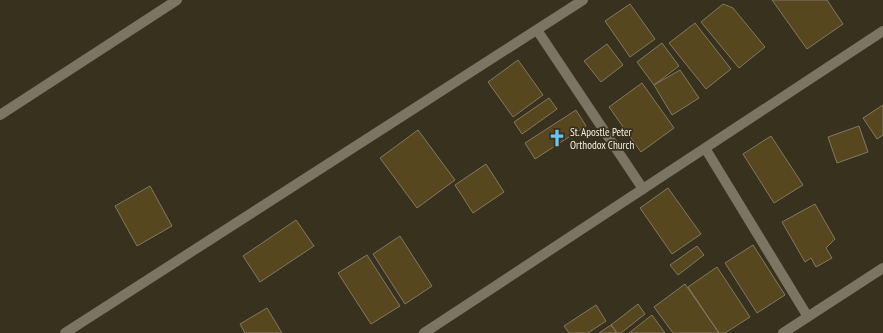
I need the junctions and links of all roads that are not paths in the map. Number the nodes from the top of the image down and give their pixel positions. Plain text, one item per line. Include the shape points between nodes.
1 (178, 0) edge
2 (583, 0) edge
3 (537, 30) junction
4 (883, 31) edge
5 (0, 115) edge
6 (705, 148) junction
7 (643, 189) junction
8 (883, 268) edge
9 (808, 317) junction
10 (65, 333) edge
11 (424, 333) edge
12 (783, 333) edge

1 - 5 street
2 - 3 street
3 - 7 street
3 - 10 street
4 - 6 street
6 - 7 street
6 - 9 street
7 - 11 street
8 - 9 street
9 - 12 street

